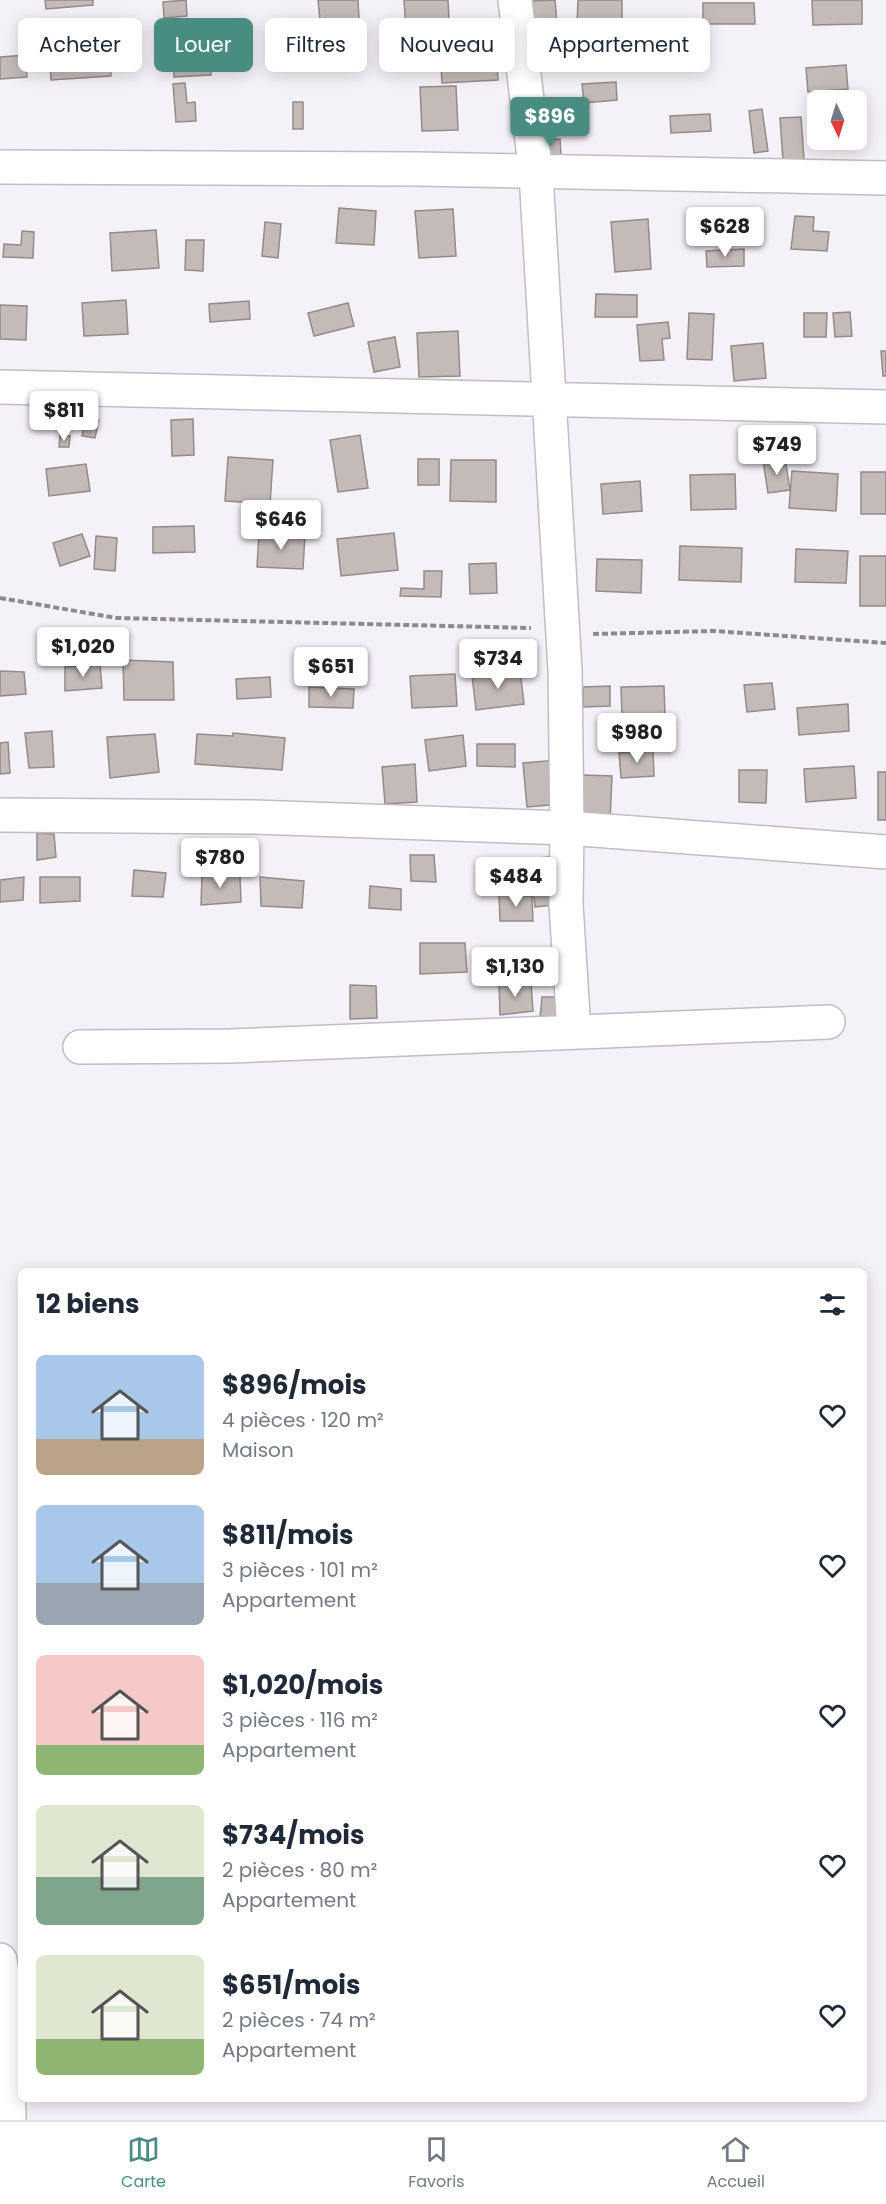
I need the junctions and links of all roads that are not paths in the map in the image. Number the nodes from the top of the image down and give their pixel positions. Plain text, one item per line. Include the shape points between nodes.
1 (515, 0) edge
2 (0, 167) edge
3 (536, 174) junction
4 (886, 178) edge
5 (0, 387) edge
6 (549, 398) junction
7 (886, 407) edge
8 (0, 815) edge
9 (567, 828) junction
10 (886, 852) edge
11 (828, 1022) dead end
12 (574, 1031) junction
13 (80, 1047) dead end
14 (0, 1960) edge
15 (9, 2120) edge

1 - 3 street
2 - 3 street via 417,169
3 - 4 street
3 - 6 street
5 - 6 street
6 - 7 street
6 - 9 street via 563,634
8 - 9 street via 254,817
9 - 10 street
9 - 12 street via 566,904
11 - 12 street
12 - 13 street via 231,1046
14 - 15 street via 7,2013

